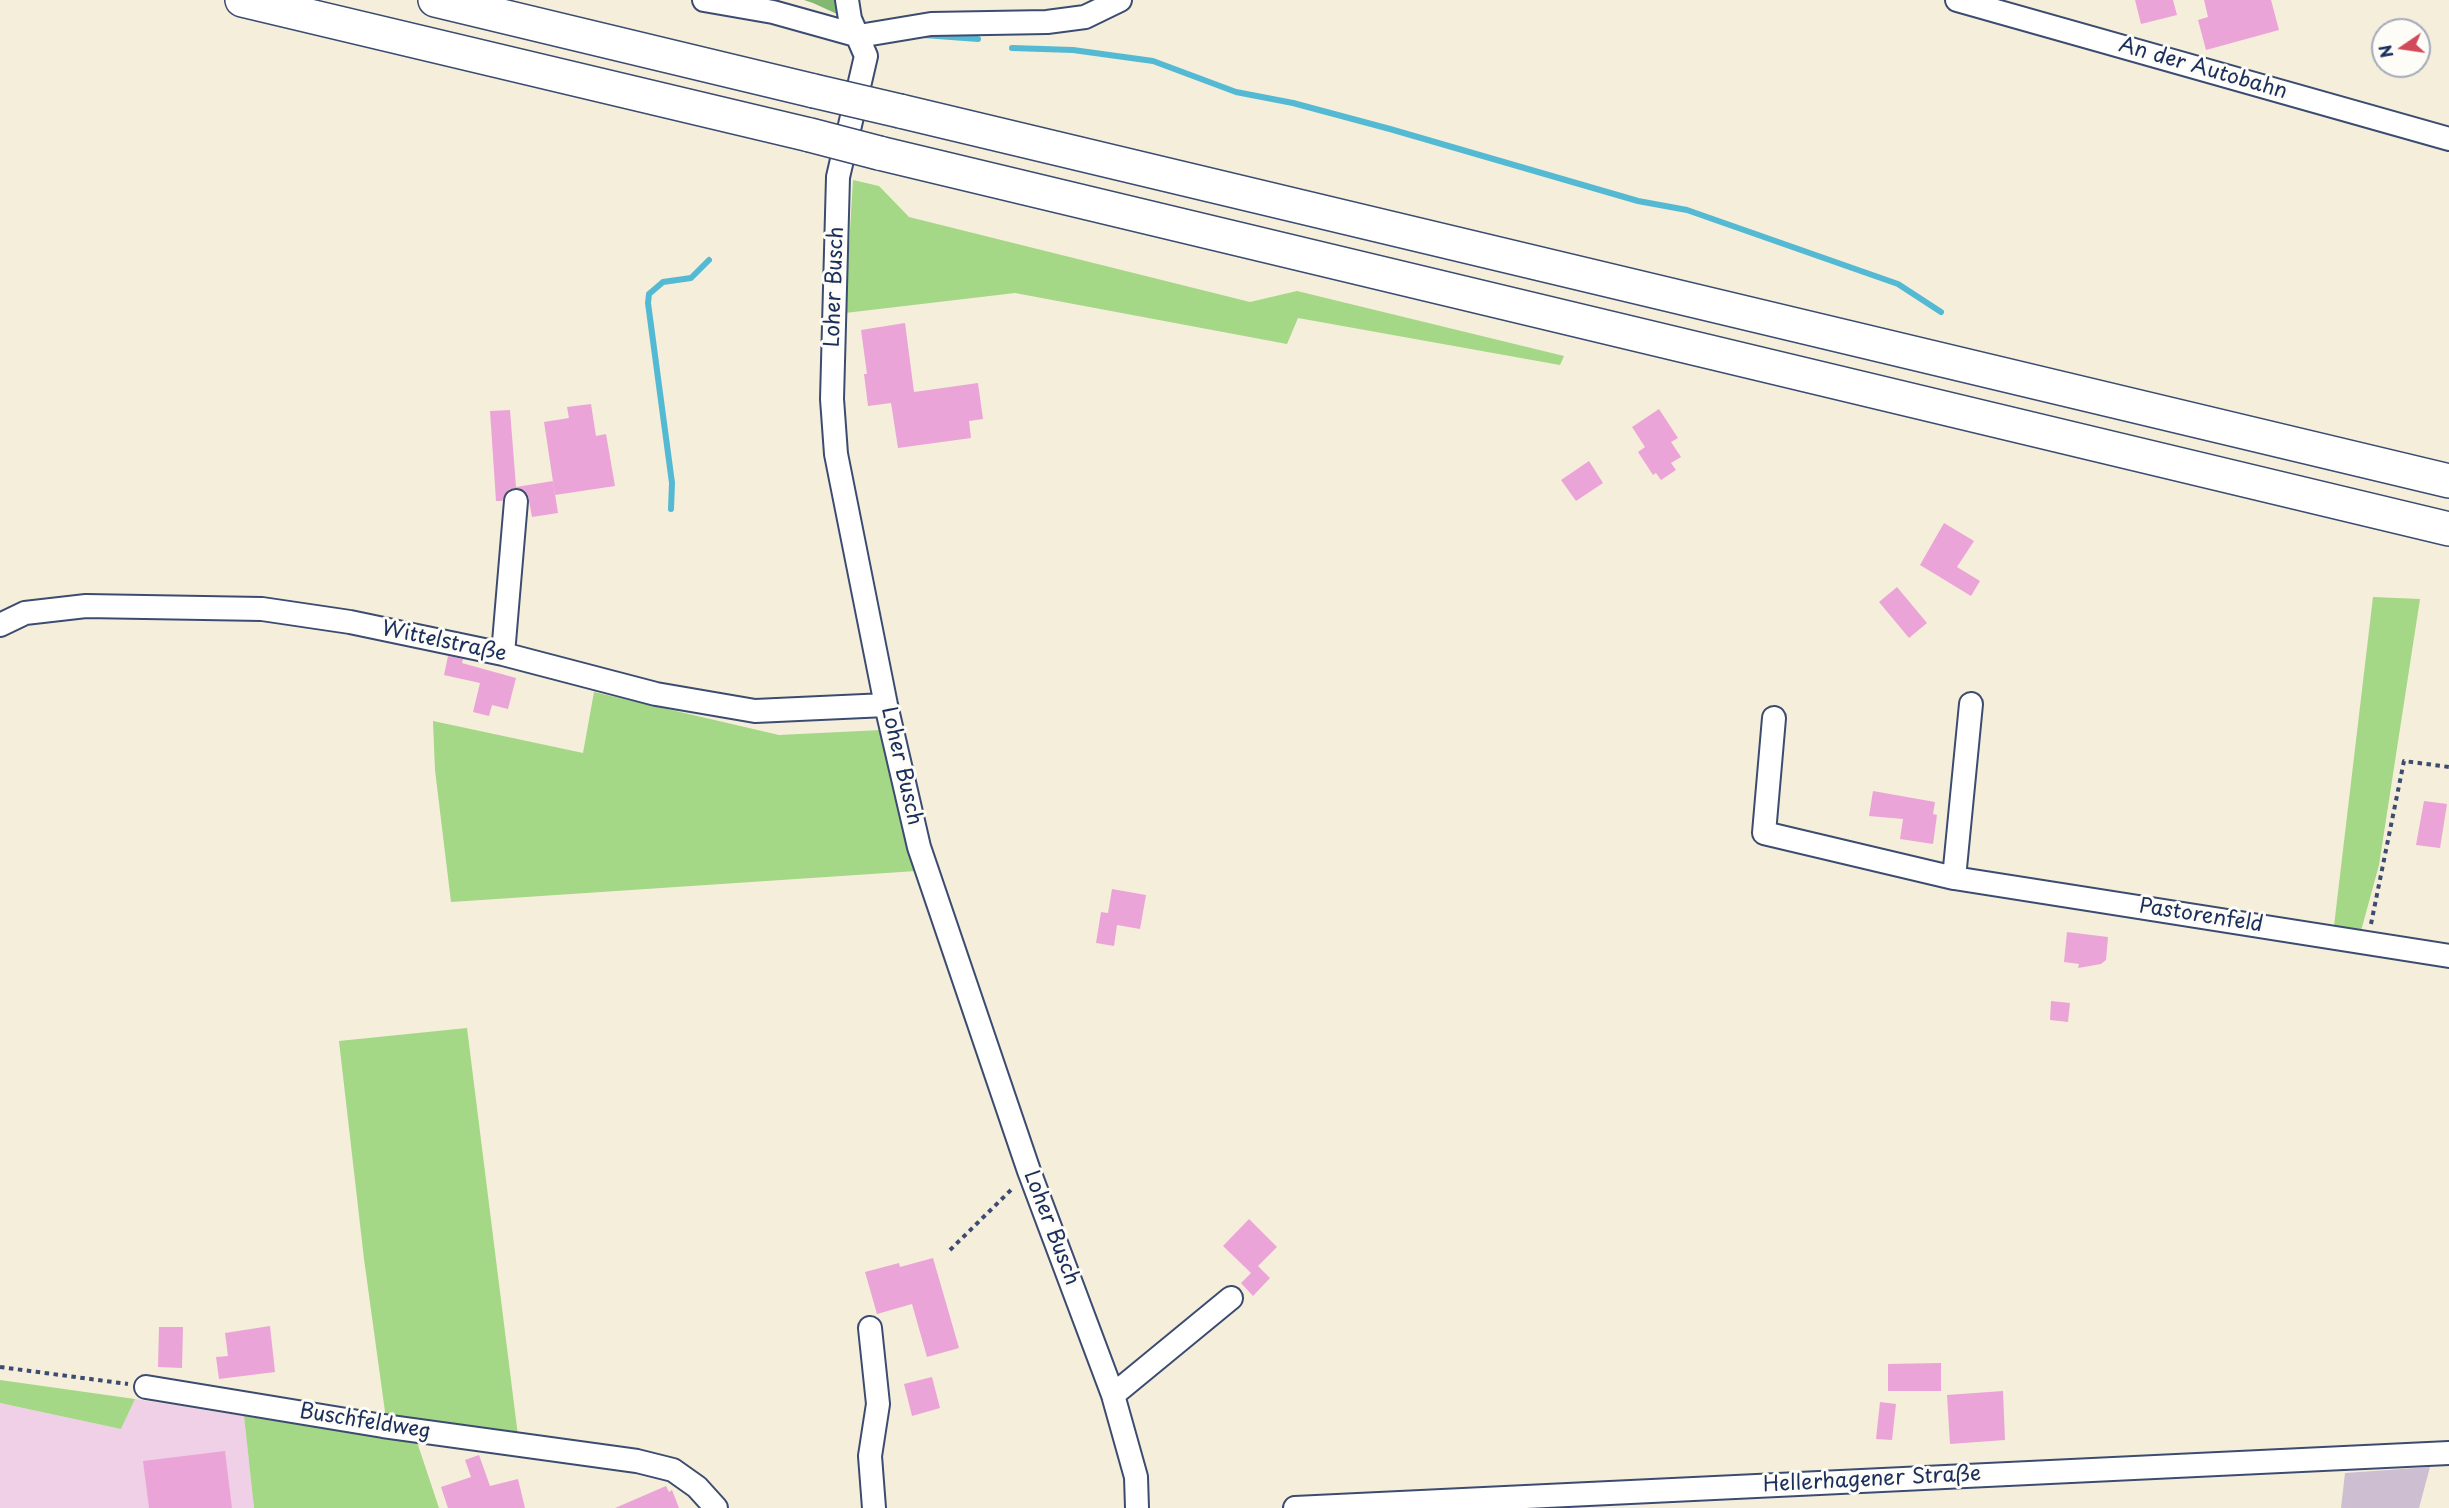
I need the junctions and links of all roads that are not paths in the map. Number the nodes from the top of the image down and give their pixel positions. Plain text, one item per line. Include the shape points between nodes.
1 (242, 0) edge
2 (435, 0) edge
3 (704, 0) edge
4 (848, 0) edge
5 (1120, 0) edge
6 (1957, 0) edge
7 (2002, 6) edge
8 (859, 36) junction
9 (2449, 139) edge
10 (2449, 481) edge
11 (516, 501) dead end
12 (2449, 529) edge
13 (0, 625) edge
14 (503, 654) junction
15 (1971, 704) dead end
16 (886, 705) junction
17 (1774, 718) dead end
18 (1954, 878) junction
19 (2449, 956) edge
20 (1231, 1298) dead end
21 (870, 1328) dead end
22 (146, 1387) road end
23 (1113, 1395) junction
24 (2449, 1453) edge
25 (716, 1508) edge
26 (874, 1508) edge
27 (1137, 1508) edge
28 (1295, 1508) edge

1 - 12 highway, bridge
2 - 10 highway, bridge
3 - 8 street via 773,12
4 - 8 street, Loher Busch via 850,20
5 - 8 street via 1085,17 1047,22 931,24
6 - 7 street, An der Autobahn
7 - 9 street, An der Autobahn
8 - 16 street, Loher Busch via 866,56 838,177 832,399 836,454
11 - 14 street
13 - 14 street, Wittelstraße via 25,614 86,606 262,609 350,621
14 - 16 street, Wittelstraße via 656,694 755,711
15 - 18 street
16 - 23 street, Loher Busch via 919,847 1029,1171
17 - 18 street, Pastorenfeld via 1764,833
18 - 19 street, Pastorenfeld
20 - 23 street
21 - 26 street via 878,1404 870,1456
22 - 25 street, Buschfeldweg via 383,1426 637,1461 673,1470 697,1487
23 - 27 street, Loher Busch via 1136,1477
24 - 28 street, Hellerhagener Straße

